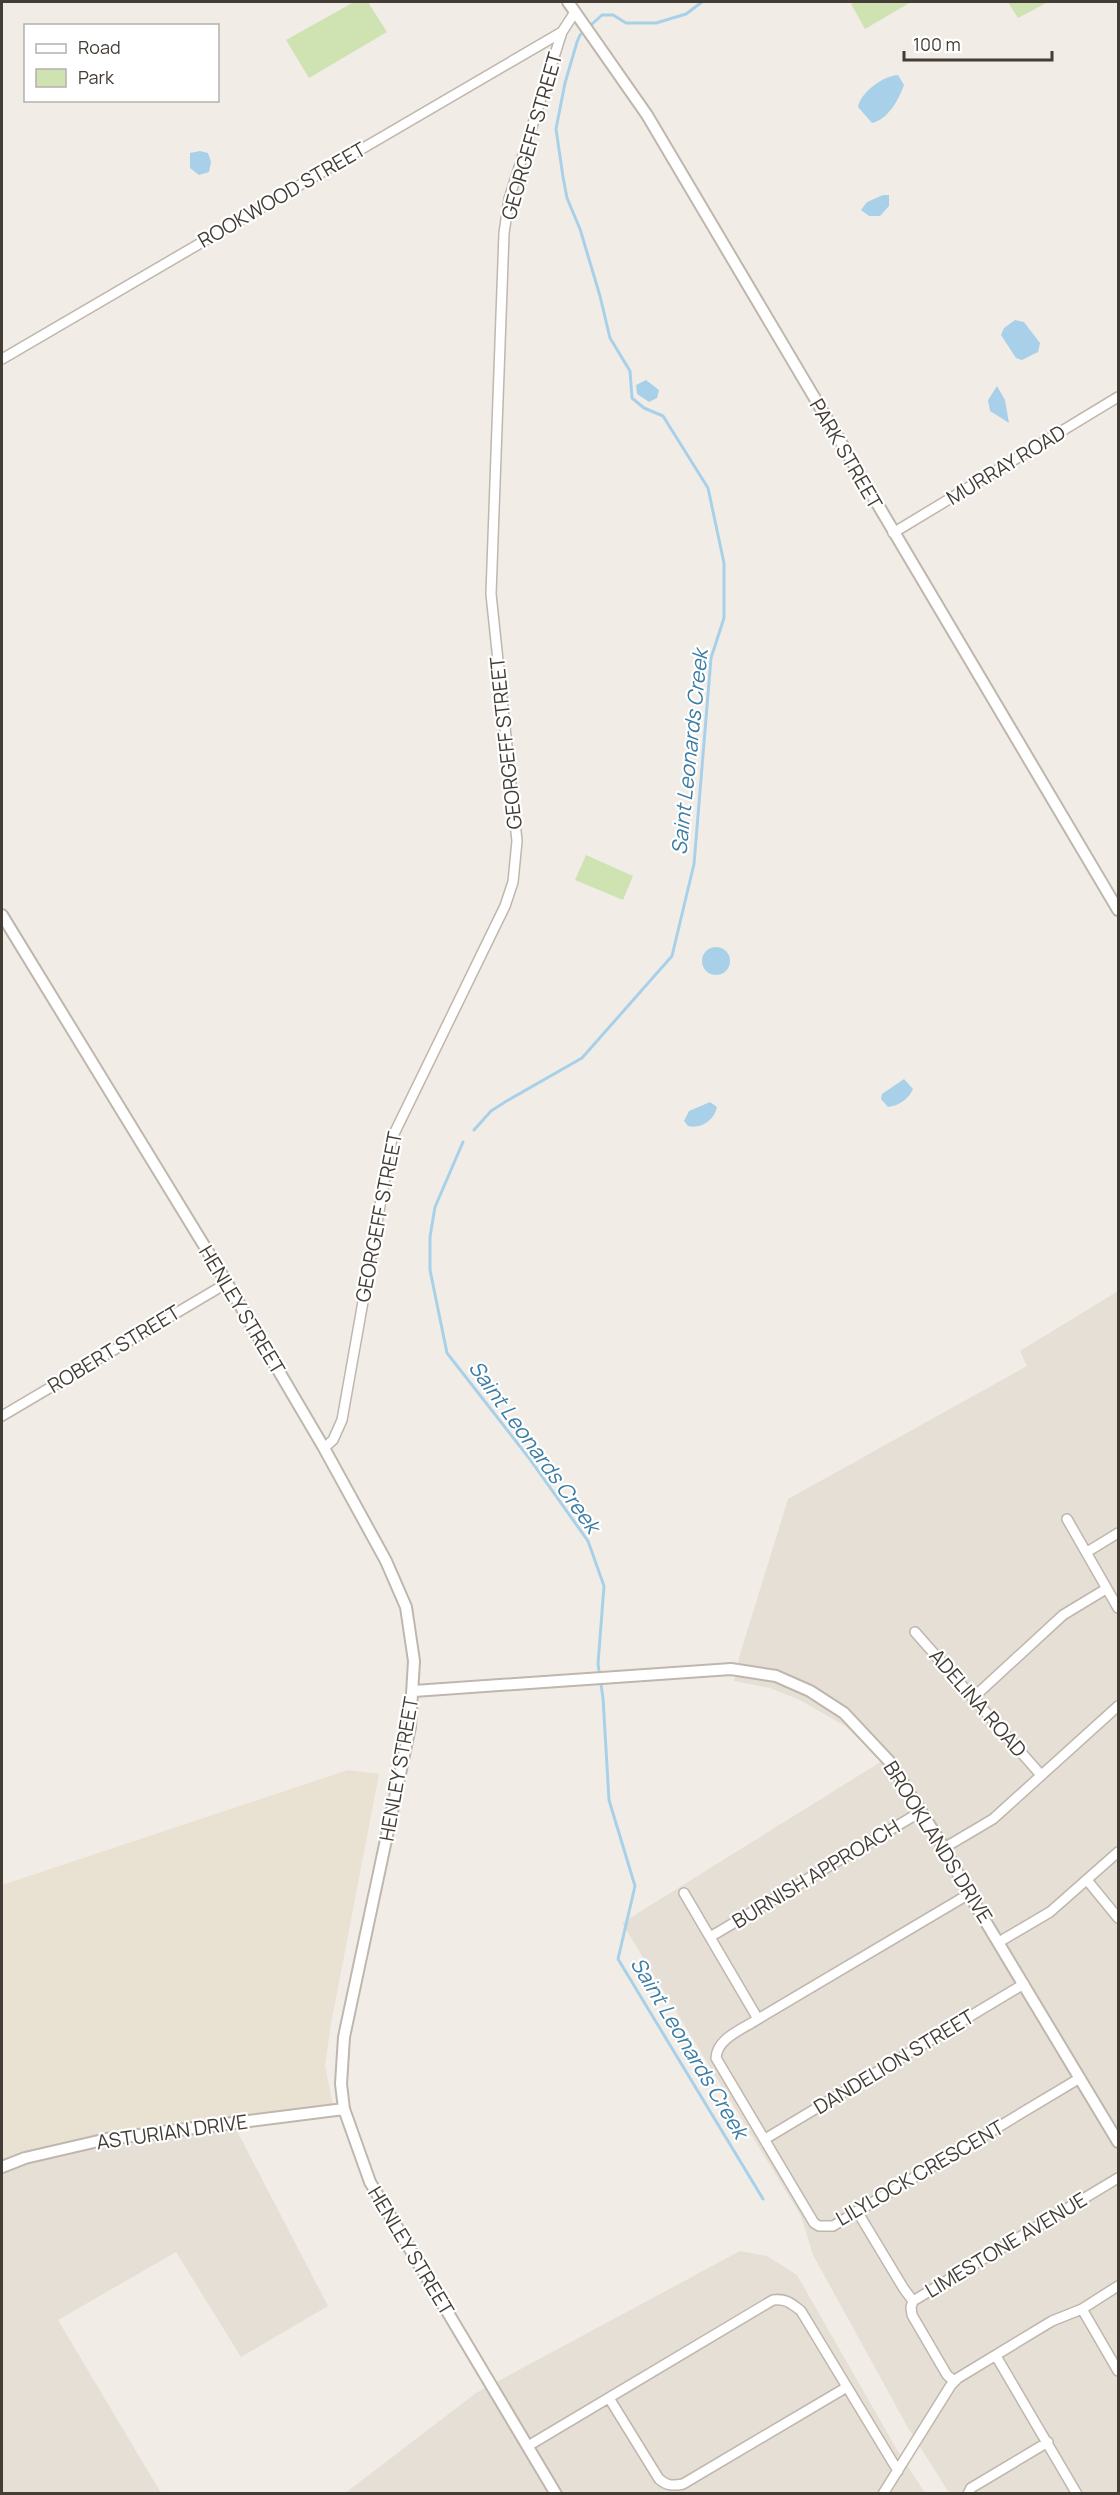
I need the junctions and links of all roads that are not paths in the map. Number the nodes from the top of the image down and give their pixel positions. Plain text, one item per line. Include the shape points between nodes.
1 (568, 2) edge
2 (575, 12) junction
3 (562, 32) junction
4 (2, 359) edge
5 (1119, 398) edge
6 (893, 533) junction
7 (1119, 910) edge
8 (2, 915) edge
9 (227, 1283) junction
10 (2, 1416) edge
11 (324, 1448) junction
12 (1067, 1519) dead end
13 (1119, 1533) edge
14 (1087, 1552) junction
15 (1106, 1589) junction
16 (1119, 1608) edge
17 (915, 1632) dead end
18 (414, 1691) junction
19 (974, 1697) junction
20 (1119, 1706) edge
21 (1041, 1775) junction
22 (922, 1811) junction
23 (945, 1848) junction
24 (1119, 1852) edge
25 (1087, 1880) junction
26 (684, 1893) dead end
27 (969, 1894) junction
28 (1119, 1918) edge
29 (710, 1937) junction
30 (999, 1942) junction
31 (1024, 1984) junction
32 (758, 2019) junction
33 (1080, 2078) junction
34 (344, 2109) junction
35 (765, 2139) junction
36 (1119, 2142) edge
37 (2, 2167) edge
38 (1119, 2178) edge
39 (857, 2211) junction
40 (1119, 2286) edge
41 (913, 2301) junction
42 (1082, 2309) junction
43 (996, 2356) junction
44 (1119, 2371) edge
45 (954, 2381) junction
46 (847, 2387) junction
47 (609, 2398) junction
48 (1048, 2442) junction
49 (528, 2446) junction
50 (898, 2471) junction
51 (556, 2493) edge
52 (883, 2493) edge
53 (968, 2493) edge
54 (1077, 2493) edge

1 - 2 street, PARK STREET
2 - 3 street, GEORGEFF STREET
2 - 6 street, PARK STREET via 647,115
3 - 4 street, ROOKWOOD STREET
3 - 11 street, GEORGEFF STREET via 509,200 504,233 491,594 517,841 513,882 505,906 392,1138 342,1420 333,1440
5 - 6 street, MURRAY ROAD
6 - 7 street, PARK STREET
8 - 9 street, HENLEY STREET
9 - 10 street, ROBERT STREET
9 - 11 street, HENLEY STREET
11 - 18 street, HENLEY STREET via 386,1561 406,1607
12 - 14 street
13 - 14 street
14 - 15 street
15 - 16 street
15 - 19 street via 1063,1615
17 - 19 street, ADELINA ROAD
18 - 22 street, BROOKLANDS DRIVE via 732,1669 776,1676 810,1691 844,1713 889,1761
18 - 34 street, HENLEY STREET via 410,1727 344,2037
19 - 21 street, ADELINA ROAD
20 - 21 street
21 - 23 street via 993,1819
22 - 23 street, BROOKLANDS DRIVE
22 - 29 street, BURNISH APPROACH
23 - 27 street, BROOKLANDS DRIVE
24 - 25 street
25 - 28 street
25 - 30 street via 1050,1912
26 - 29 street
27 - 30 street, BROOKLANDS DRIVE
27 - 32 street, LILYLOCK CRESCENT
29 - 32 street
30 - 31 street, BROOKLANDS DRIVE
31 - 33 street, BROOKLANDS DRIVE
31 - 35 street, DANDELION STREET
32 - 35 street, LILYLOCK CRESCENT via 720,2044 717,2058
33 - 36 street, BROOKLANDS DRIVE
33 - 39 street, LILYLOCK CRESCENT
34 - 37 street, ASTURIAN DRIVE via 107,2139
34 - 49 street, HENLEY STREET via 370,2182
35 - 39 street, LILYLOCK CRESCENT via 814,2223 833,2226
38 - 41 street, LIMESTONE AVENUE
39 - 41 street
40 - 42 street
41 - 45 street, LIMESTONE AVENUE via 912,2315
42 - 43 street via 1052,2321
42 - 44 street
43 - 45 street
43 - 48 street
45 - 50 street
46 - 47 street via 801,2312 781,2298
46 - 47 street via 675,2486 658,2479
46 - 50 street
47 - 49 street
48 - 53 street
48 - 54 street
49 - 51 street, HENLEY STREET
50 - 52 street

